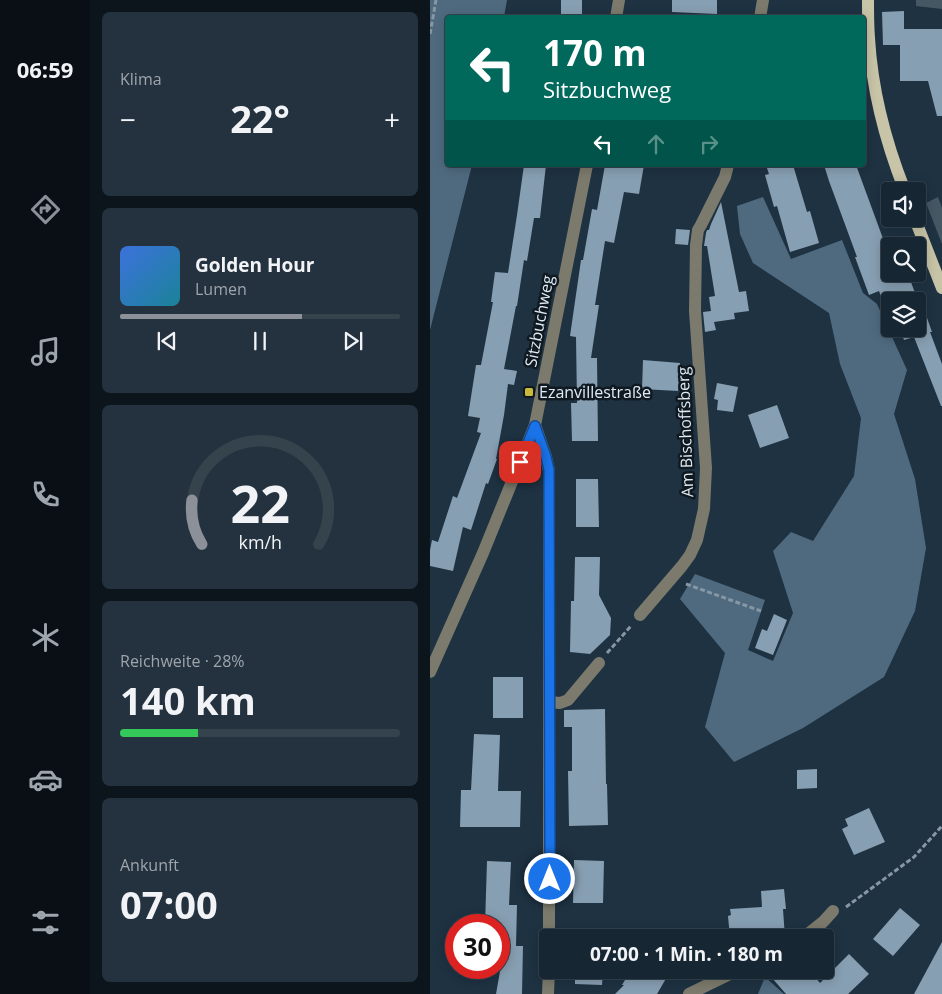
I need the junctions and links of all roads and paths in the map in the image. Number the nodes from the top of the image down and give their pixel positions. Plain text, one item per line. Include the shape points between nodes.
1 (436, 0) edge
2 (619, 0) edge
3 (763, 0) edge
4 (868, 0) edge
5 (616, 15) edge
6 (760, 15) edge
7 (430, 34) edge
8 (586, 167) edge
9 (728, 167) edge
10 (901, 182) edge
11 (918, 227) edge
12 (942, 288) edge
13 (535, 426) junction
14 (671, 579) junction
15 (761, 611) dead end
16 (640, 615) joint
17 (598, 663) joint
18 (430, 672) edge
19 (550, 702) junction
20 (942, 826) edge
21 (830, 914) joint
22 (549, 929) edge
23 (815, 929) edge
24 (549, 979) edge
25 (720, 979) edge
26 (548, 994) edge
27 (689, 994) edge

1 - 7 path
2 - 5 street
3 - 6 street
4 - 10 main road via 869,40 877,95
8 - 13 street, Sitzbuchweg
9 - 14 street, Am Bischoffsberg via 698,230 696,245 696,329 706,468 704,509 690,556
11 - 12 main road
13 - 18 street, Sitzbuchweg
13 - 19 street via 549,470
14 - 15 path
14 - 16 street, Am Bischoffsberg
16 - 17 path
17 - 19 street via 568,700
19 - 22 street
20 - 21 path via 914,857 837,914
21 - 23 street
24 - 26 street
25 - 27 street

